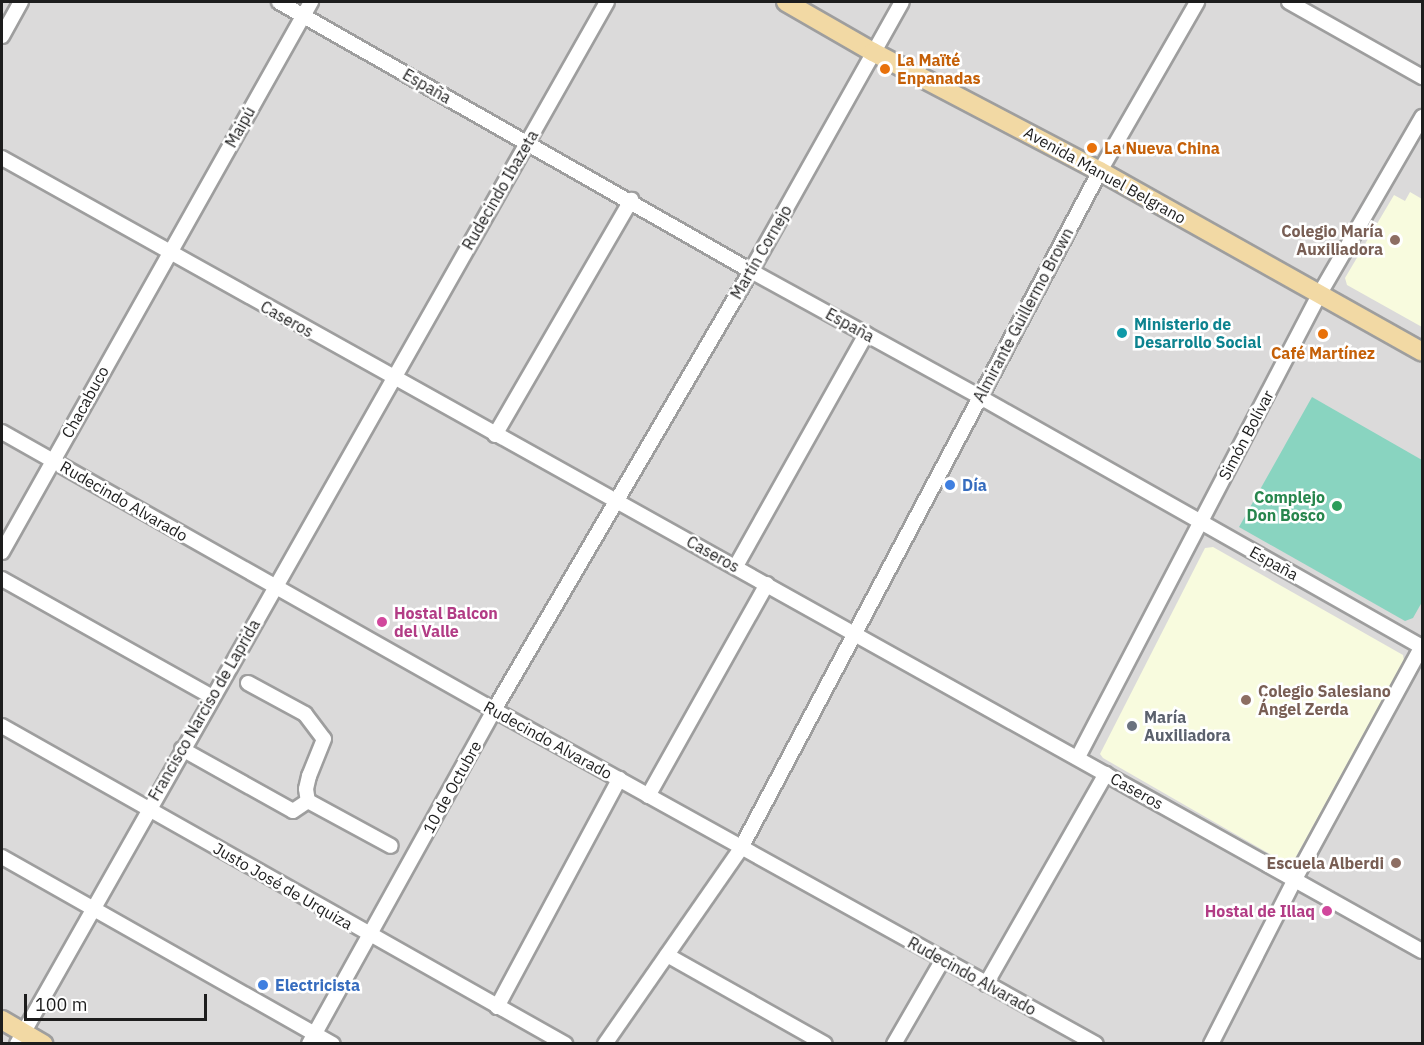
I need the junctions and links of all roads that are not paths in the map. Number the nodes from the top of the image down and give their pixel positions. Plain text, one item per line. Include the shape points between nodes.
1 (21, 2) edge
2 (279, 2) edge
3 (311, 2) edge
4 (607, 2) edge
5 (786, 2) edge
6 (902, 2) edge
7 (1197, 2) edge
8 (1289, 2) edge
9 (303, 15) junction
10 (2, 36) edge
11 (873, 52) junction
12 (1422, 78) edge
13 (1422, 117) edge
14 (527, 143) junction
15 (2, 158) edge
16 (1100, 171) junction
17 (631, 200) junction
18 (169, 252) junction
19 (751, 272) junction
20 (1319, 295) junction
21 (866, 334) junction
22 (1422, 352) edge
23 (392, 378) junction
24 (980, 397) junction
25 (2, 432) edge
26 (495, 435) junction
27 (52, 461) junction
28 (615, 501) junction
29 (1201, 522) junction
30 (2, 552) edge
31 (736, 566) junction
32 (2, 579) edge
33 (767, 584) junction
34 (274, 587) junction
35 (855, 632) junction
36 (1422, 646) edge
37 (248, 683) dead end
38 (212, 697) junction
39 (494, 710) junction
40 (2, 726) edge
41 (182, 749) junction
42 (1078, 757) junction
43 (1106, 774) junction
44 (619, 779) junction
45 (648, 796) junction
46 (308, 801) junction
47 (148, 808) junction
48 (391, 846) dead end
49 (741, 848) junction
50 (2, 857) edge
51 (1295, 879) junction
52 (93, 908) junction
53 (370, 936) junction
54 (1422, 951) edge
55 (667, 955) junction
56 (943, 959) junction
57 (986, 984) junction
58 (497, 1007) junction
59 (2, 1020) edge
60 (20, 1038) edge
61 (312, 1038) edge
62 (43, 1044) edge
63 (333, 1044) edge
64 (565, 1044) edge
65 (605, 1044) edge
66 (825, 1044) edge
67 (894, 1044) edge
68 (1096, 1044) edge
69 (1211, 1044) edge

1 - 10 street
2 - 9 street, España
3 - 9 street, Maipú
4 - 14 street, Rudecindo Ibazeta
5 - 11 main road, Avenida Manuel Belgrano
6 - 11 street, Martín Cornejo
7 - 16 street, Almirante Guillermo Brown
8 - 12 street
9 - 14 street, España
9 - 18 street, Maipú
11 - 16 main road, Avenida Manuel Belgrano
11 - 19 street, Martín Cornejo
13 - 20 street, Simón Bolívar
14 - 17 street, España
14 - 23 street, Rudecindo Ibazeta
15 - 18 street, Caseros
16 - 20 main road, Avenida Manuel Belgrano
16 - 24 street, Almirante Guillermo Brown
17 - 19 street, España
17 - 26 street
18 - 23 street, Caseros
18 - 27 street, Chacabuco
19 - 21 street, España
19 - 28 street, Martín Cornejo
20 - 22 main road, Avenida Manuel Belgrano
20 - 29 street, Simón Bolívar
21 - 24 street, España
21 - 31 street
23 - 26 street, Caseros
23 - 34 street, Francisco Narciso de Laprida
24 - 29 street, España
24 - 35 street, Almirante Guillermo Brown
25 - 27 street, Rudecindo Alvarado
26 - 28 street, Caseros
27 - 30 street, Chacabuco
27 - 34 street, Rudecindo Alvarado
28 - 31 street, Caseros
28 - 39 street, 10 de Octubre
29 - 36 street, España
29 - 42 street, Simón Bolívar
31 - 33 street, Caseros
32 - 38 street
33 - 35 street, Caseros
33 - 45 street
34 - 38 street, Francisco Narciso de Laprida
34 - 39 street, Rudecindo Alvarado
35 - 42 street, Caseros
35 - 49 street, Almirante Guillermo Brown
36 - 51 street
37 - 46 street via 306,714 324,739 309,776
38 - 41 street, Francisco Narciso de Laprida
39 - 44 street, Rudecindo Alvarado
39 - 53 street, 10 de Octubre
40 - 47 street, Justo José de Urquiza
41 - 46 street via 293,811
41 - 47 street, Francisco Narciso de Laprida
42 - 43 street, Caseros
43 - 51 street, Caseros
43 - 57 street
44 - 45 street, Rudecindo Alvarado
44 - 58 street
45 - 49 street, Rudecindo Alvarado
46 - 48 street
47 - 52 street, Francisco Narciso de Laprida
47 - 53 street, Justo José de Urquiza
49 - 55 street, Almirante Guillermo Brown
49 - 56 street, Rudecindo Alvarado
50 - 52 street
51 - 54 street, Caseros
51 - 69 street
52 - 60 street, Francisco Narciso de Laprida
52 - 61 street
53 - 58 street, Justo José de Urquiza
53 - 61 street, 10 de Octubre
55 - 65 street, Almirante Guillermo Brown
55 - 66 street
56 - 57 street, Rudecindo Alvarado
56 - 67 street
57 - 68 street, Rudecindo Alvarado
58 - 64 street, Justo José de Urquiza
59 - 60 main road
60 - 62 main road
61 - 63 street

